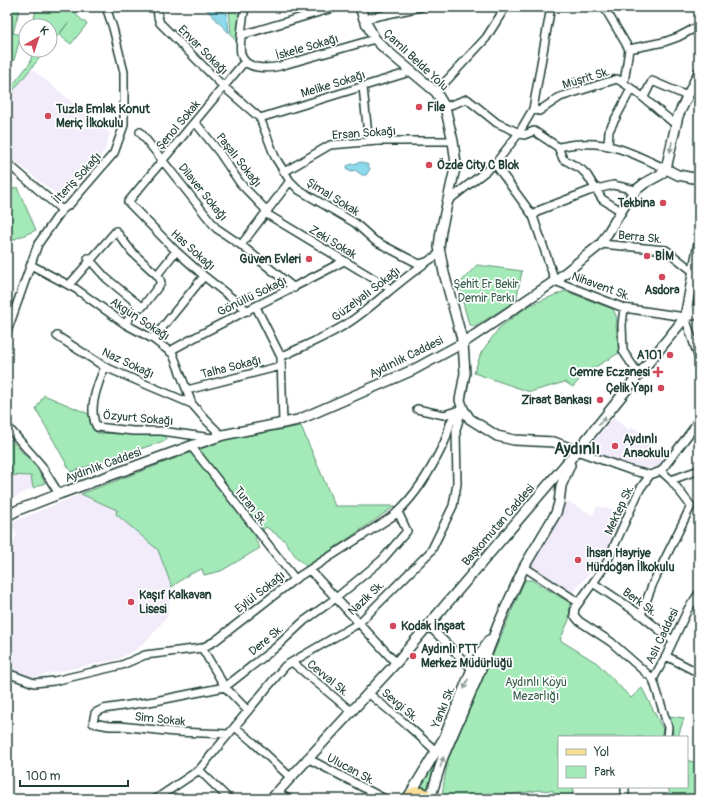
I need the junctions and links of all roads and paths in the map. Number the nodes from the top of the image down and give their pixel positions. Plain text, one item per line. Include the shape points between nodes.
1 (106, 7) edge
2 (157, 7) edge
3 (245, 7) edge
4 (336, 7) edge
5 (360, 7) edge
6 (421, 7) edge
7 (502, 7) edge
8 (548, 7) edge
9 (604, 7) edge
10 (364, 19) junction
11 (699, 26) edge
12 (242, 35) junction
13 (375, 39) junction
14 (629, 49) junction
15 (245, 61) junction
16 (413, 71) junction
17 (699, 72) edge
18 (624, 83) junction
19 (363, 86) junction
20 (224, 87) junction
21 (631, 89) junction
22 (699, 90) edge
23 (436, 92) junction
24 (687, 96) junction
25 (644, 98) junction
26 (445, 107) junction
27 (536, 110) junction
28 (260, 118) junction
29 (195, 122) junction
30 (675, 124) junction
31 (140, 132) dead end
32 (519, 133) junction
33 (378, 141) junction
34 (453, 141) junction
35 (608, 145) junction
36 (558, 147) junction
37 (163, 160) junction
38 (7, 163) edge
39 (495, 164) junction
40 (666, 169) junction
41 (284, 172) junction
42 (699, 179) edge
43 (290, 181) junction
44 (596, 189) junction
45 (636, 190) junction
46 (449, 200) junction
47 (128, 202) joint
48 (62, 210) junction
49 (621, 211) junction
50 (266, 212) junction
51 (533, 216) junction
52 (699, 243) edge
53 (601, 244) junction
54 (241, 245) junction
55 (176, 251) junction
56 (440, 254) junction
57 (89, 259) junction
58 (344, 261) junction
59 (426, 262) junction
60 (31, 265) junction
61 (694, 272) junction
62 (157, 275) junction
63 (204, 276) junction
64 (556, 281) junction
65 (69, 285) junction
66 (294, 288) junction
67 (391, 289) junction
68 (139, 305) junction
69 (699, 305) edge
70 (256, 307) junction
71 (624, 308) junction
72 (248, 310) junction
73 (699, 315) edge
74 (685, 317) junction
75 (125, 324) junction
76 (7, 332) edge
77 (57, 336) dead end
78 (153, 339) junction
79 (463, 343) junction
80 (170, 351) junction
81 (281, 357) junction
82 (699, 358) edge
83 (281, 366) junction
84 (105, 367) junction
85 (639, 375) junction
86 (187, 390) junction
87 (192, 404) junction
88 (417, 409) dead end
89 (462, 409) junction
90 (699, 418) edge
91 (282, 423) junction
92 (7, 426) edge
93 (696, 431) edge
94 (218, 437) junction
95 (191, 446) junction
96 (577, 451) junction
97 (699, 470) edge
98 (660, 471) junction
99 (650, 475) junction
100 (671, 480) junction
101 (59, 494) junction
102 (398, 512) junction
103 (7, 516) edge
104 (524, 567) junction
105 (310, 570) junction
106 (295, 579) junction
107 (593, 583) junction
108 (699, 593) edge
109 (336, 598) junction
110 (578, 602) junction
111 (641, 614) junction
112 (359, 622) junction
113 (428, 625) junction
114 (498, 625) junction
115 (673, 641) junction
116 (202, 648) junction
117 (666, 656) junction
118 (292, 662) junction
119 (396, 663) junction
120 (472, 669) junction
121 (7, 672) edge
122 (699, 672) edge
123 (653, 679) junction
124 (225, 687) junction
125 (368, 693) junction
126 (248, 711) junction
127 (351, 711) junction
128 (94, 718) joint
129 (235, 727) junction
130 (229, 734) junction
131 (667, 736) edge
132 (436, 751) junction
133 (307, 758) junction
134 (199, 770) junction
135 (290, 778) junction
136 (625, 788) edge
137 (274, 796) edge
138 (408, 798) edge
139 (157, 799) edge
140 (229, 799) edge
141 (290, 799) edge
142 (385, 799) edge
143 (430, 799) edge
144 (625, 799) edge

1 - 48 street, İlteriş Sokağı via 114,28 124,72 124,125 114,153
2 - 20 street, Envar Sokağı via 160,23
3 - 12 street
4 - 12 street
5 - 10 street, Çamlı Belde Yolu
6 - 10 street
7 - 23 street via 503,11 486,38
8 - 27 street via 550,12
9 - 14 street
10 - 13 street, Çamlı Belde Yolu
11 - 14 street via 664,42
12 - 15 street via 241,54
13 - 15 street, İskele Sokağı via 270,68 252,66
13 - 16 street, Çamlı Belde Yolu
14 - 18 street
15 - 20 street, Şenol Sokak
16 - 19 street, Melike Sokağı
16 - 23 street, Çamlı Belde Yolu
17 - 24 street
18 - 21 street, Müşrit Sk.
18 - 27 street, Müşrit Sk. via 617,79 560,97
19 - 28 street, Melike Sokağı
19 - 33 street via 368,135
20 - 28 street, Envar Sokağı
20 - 29 street, Şenol Sokak
21 - 25 street, Müşrit Sk.
21 - 35 street via 609,131
22 - 24 street via 692,91
23 - 26 street, Çamlı Belde Yolu
24 - 25 street via 652,80
24 - 30 street
25 - 30 street, Müşrit Sk.
26 - 32 street via 467,99 497,123
26 - 34 street, Çamlı Belde Yolu
27 - 32 street
28 - 41 street, Şimal Sokak via 275,157
29 - 37 street, Şenol Sokak
29 - 50 street, Paşalı Sokağı via 240,183
30 -> 40 street
31 - 37 street, Dilaver Sokağı
32 - 36 street via 524,135 534,132
32 - 39 street
33 - 34 street, Ersan Sokağı
33 - 41 street, Ersan Sokağı via 330,145
34 - 46 street, Çamlı Belde Yolu via 456,164
35 - 36 street via 580,144
35 - 40 street via 630,151
36 - 44 street via 563,159 581,169
37 - 47 street, Şenol Sokak
37 - 54 street, Dilaver Sokağı via 216,228
38 - 48 street
39 - 46 street
39 - 51 street, Nihavent Sk.
40 - 42 street via 678,175
40 - 45 street, Aydınlık Caddesi
41 - 43 street, Şimal Sokak
43 - 50 street
43 - 59 street, Şimal Sokak via 299,190 355,223 375,241 419,264
44 - 45 street via 613,185
44 - 49 street via 602,199
44 - 51 street via 540,210
45 - 49 street, Aydınlık Caddesi
46 - 56 street, Çamlı Belde Yolu via 439,240
47 - 55 street, Has Sokağı
48 - 60 street, İlteriş Sokağı via 38,244
49 - 53 street, Aydınlık Caddesi
50 - 54 street
50 - 58 street, Zeki Sokak
51 - 64 street, Nihavent Sk.
52 - 61 street, Başkomutan Caddesi
53 - 61 street, Berra Sk. via 666,250
53 - 64 street, Aydınlık Caddesi
54 - 66 street, Dilaver Sokağı
55 - 62 street
55 - 63 street, Has Sokağı
56 - 59 street, Güzelyalı Sokağı
56 - 79 street, Çamlı Belde Yolu
57 - 62 street via 116,231 132,252
57 - 65 street
57 - 68 street via 106,278
58 - 66 street, Gönüllü Sokağı
58 - 67 street, Zeki Sokak
59 - 67 street, Güzelyalı Sokağı
60 - 65 street, Akgün Sokağı
60 - 76 street, İlteriş Sokağı
61 - 74 street, Başkomutan Caddesi
62 - 68 street via 161,283 144,305
63 - 72 street, Has Sokağı
63 - 78 street
64 - 71 street, Nihavent Sk.
64 - 79 street, Aydınlık Caddesi
65 - 75 street, Akgün Sokağı
66 - 70 street, Gönüllü Sokağı
67 - 81 street, Güzelyalı Sokağı via 334,332
68 - 75 street
69 - 74 street
70 - 72 street, Gönüllü Sokağı
70 - 81 street
71 - 74 street, Nihavent Sk.
71 - 85 street via 623,351
72 - 80 street, Gönüllü Sokağı
73 - 74 street, Nihavent Sk.
74 - 82 street
74 - 85 street, Başkomutan Caddesi
75 - 78 street, Akgün Sokağı
77 - 84 street, Naz Sokağı
78 - 80 street, Akgün Sokağı
79 - 89 street, Nazik Sk. via 465,373 460,400
79 - 91 street, Aydınlık Caddesi via 406,372 298,420
80 - 86 street, Akgün Sokağı
81 - 83 street
83 - 86 street, Talha Sokağı
83 - 91 street
84 - 87 street, Naz Sokağı
84 - 94 street, Özyurt Sokağı via 98,380 94,402 93,418 97,427 133,432 161,431
96 -> 85 street, Başkomutan Caddesi
86 - 87 street, Akgün Sokağı
87 - 94 street, Akgün Sokağı
88 - 89 street via 444,415
89 - 96 street via 470,419 497,436 514,440 554,442
89 - 102 street, Eylül Sokağı via 452,417 445,441 418,489
89 - 112 street, Nazik Sk. via 456,430 457,484 453,506 431,551
90 - 93 street
91 - 94 street, Aydınlık Caddesi
92 - 101 street via 41,466
93 - 98 street
94 - 95 street, Aydınlık Caddesi
95 - 101 street, Aydınlık Caddesi
95 - 106 street, Turan Sk.
96 - 99 street
96 - 104 street, Yankı Sk. via 563,478 556,513
96 - 113 street, Başkomutan Caddesi
97 - 100 street
98 - 99 street
98 - 100 street
99 - 107 street, Mektep Sk. via 640,489 605,566
100 - 111 street via 692,506 653,583
101 - 103 street, Aydınlık Caddesi
102 - 105 street, Eylül Sokağı
102 - 109 street, Dere Sk. via 407,530 382,560
104 - 110 street
104 - 114 street, Yankı Sk.
105 - 106 street, Eylül Sokağı
105 - 109 street
106 - 116 street, Eylül Sokağı via 215,642
107 - 110 street, Mektep Sk.
107 - 111 street, Berk Sk.
108 - 115 street, Aslı Caddesi via 688,609
109 - 112 street
109 - 124 street, Dere Sk. via 304,621
110 - 123 street via 574,615 579,621 611,642
111 - 115 street, Berk Sk.
112 - 118 street, Nazik Sk.
112 - 119 street
113 - 119 street, Başkomutan Caddesi
113 - 120 street
114 - 120 street, Yankı Sk.
143 -> 114 street, Yankı Sk. via 443,757
115 - 117 street, Aslı Caddesi
116 - 121 street, Eylül Sokağı via 145,655 122,665 54,681 34,683
116 - 124 street
117 - 122 street
117 - 123 street, Aslı Caddesi
118 - 126 street, Nazik Sk. via 285,666
118 - 127 street, Cevval Sk.
119 - 125 street, Başkomutan Caddesi
120 -> 132 street, Yankı Sk. via 444,738
123 - 131 street, Aslı Caddesi via 668,727
124 - 126 street
124 - 128 street, Dere Sk. via 103,709 95,713
125 - 127 street, Başkomutan Caddesi
125 - 132 street, Sevgi Sk.
126 - 129 street, Nazik Sk.
127 - 133 street, Başkomutan Caddesi
128 - 130 street, Sim Sokak via 93,723 109,726
129 - 130 street, Nazik Sk.
129 - 135 street
130 - 134 street, Nazik Sk.
132 - 138 street, Yankı Sk.
133 - 135 street, Başkomutan Caddesi
133 - 142 street, Ulucan Sk.
134 - 139 street, Nazik Sk.
134 - 140 street
135 - 137 street, Başkomutan Caddesi
136 - 144 street
137 - 141 street
138 - 143 main road via 420,792

